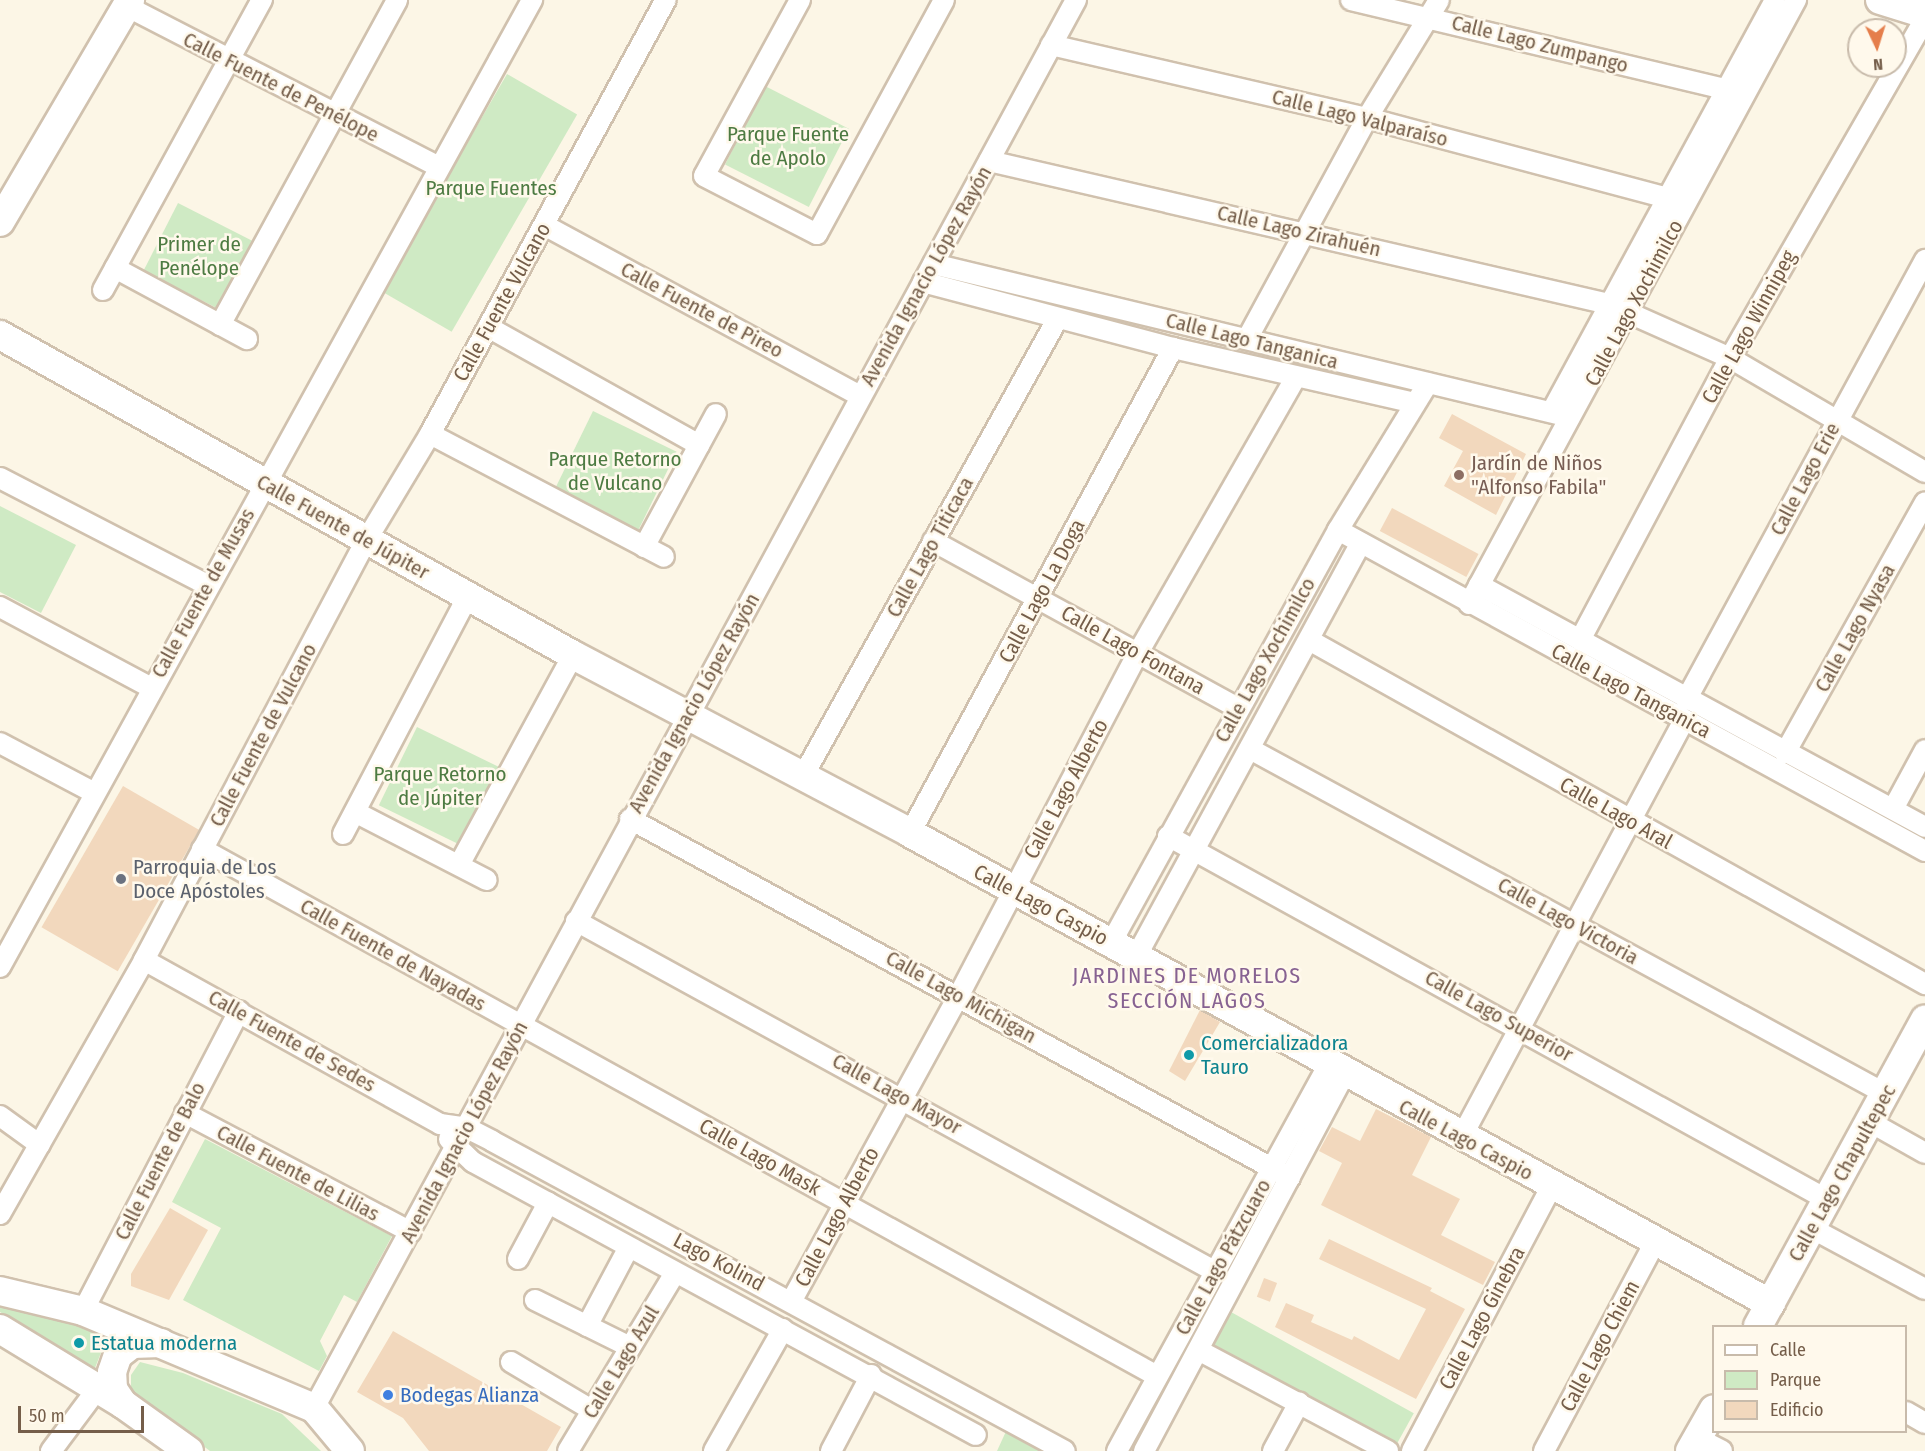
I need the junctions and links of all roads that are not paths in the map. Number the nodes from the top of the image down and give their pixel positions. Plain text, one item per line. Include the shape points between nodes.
1 (262, 0) edge
2 (397, 0) edge
3 (532, 0) edge
4 (666, 0) edge
5 (800, 0) edge
6 (944, 0) edge
7 (1076, 0) edge
8 (1351, 0) edge
9 (1439, 0) edge
10 (1775, 0) edge
11 (1796, 0) edge
12 (1880, 0) edge
13 (128, 3) edge
14 (1925, 14) edge
15 (1429, 18) junction
16 (1925, 19) edge
17 (1051, 45) junction
18 (228, 62) junction
19 (1728, 90) junction
20 (332, 113) junction
21 (1367, 118) junction
22 (989, 161) junction
23 (437, 166) junction
24 (1668, 198) junction
25 (1, 216) edge
26 (544, 225) junction
27 (1304, 232) junction
28 (1925, 260) edge
29 (933, 264) junction
30 (115, 268) junction
31 (923, 282) junction
32 (103, 290) dead end
33 (1609, 304) junction
34 (1629, 313) junction
35 (1153, 317) junction
36 (1058, 318) junction
37 (220, 325) junction
38 (488, 327) junction
39 (0, 336) edge
40 (247, 339) dead end
41 (1247, 339) junction
42 (1144, 340) junction
43 (1173, 348) junction
44 (1730, 358) junction
45 (1296, 377) junction
46 (1428, 383) junction
47 (860, 396) junction
48 (1415, 403) junction
49 (1562, 413) junction
50 (716, 414) dead end
51 (1836, 421) junction
52 (430, 434) junction
53 (699, 445) junction
54 (1925, 472) edge
55 (0, 478) edge
56 (263, 483) junction
57 (1925, 503) edge
58 (1338, 530) junction
59 (367, 539) junction
60 (933, 541) junction
61 (1361, 543) junction
62 (644, 547) junction
63 (664, 557) dead end
64 (207, 585) junction
65 (1479, 585) junction
66 (468, 596) junction
67 (1039, 598) junction
68 (1469, 604) junction
69 (0, 607) edge
70 (1309, 640) junction
71 (1580, 640) junction
72 (1139, 651) junction
73 (573, 655) junction
74 (152, 688) junction
75 (1238, 708) junction
76 (1685, 710) junction
77 (688, 715) junction
78 (0, 743) edge
79 (1250, 749) junction
80 (1925, 750) edge
81 (1785, 753) junction
82 (803, 776) junction
83 (95, 793) junction
84 (1893, 809) junction
85 (355, 812) junction
86 (630, 819) junction
87 (1630, 822) junction
88 (1925, 827) edge
89 (910, 833) junction
90 (343, 834) dead end
91 (1168, 836) junction
92 (202, 849) junction
93 (1195, 849) junction
94 (1925, 851) edge
95 (459, 865) junction
96 (487, 880) dead end
97 (1013, 891) junction
98 (576, 921) junction
99 (1575, 925) junction
100 (1111, 943) junction
101 (1137, 957) junction
102 (144, 960) junction
103 (0, 968) edge
104 (1925, 984) edge
105 (959, 995) junction
106 (238, 1011) junction
107 (1925, 1020) edge
108 (521, 1025) junction
109 (1520, 1027) junction
110 (1337, 1068) junction
111 (1886, 1094) junction
112 (903, 1097) junction
113 (185, 1113) junction
114 (0, 1116) edge
115 (1870, 1122) junction
116 (440, 1124) junction
117 (467, 1128) junction
118 (1461, 1138) junction
119 (40, 1145) junction
120 (456, 1149) junction
121 (1925, 1153) edge
122 (1272, 1168) junction
123 (1290, 1178) junction
124 (1551, 1185) junction
125 (1828, 1200) junction
126 (548, 1203) junction
127 (844, 1203) junction
128 (0, 1214) edge
129 (1242, 1223) junction
130 (1811, 1228) junction
131 (411, 1232) junction
132 (1262, 1232) junction
133 (1656, 1240) junction
134 (629, 1247) junction
135 (518, 1259) dead end
136 (1216, 1272) junction
137 (675, 1273) junction
138 (742, 1275) junction
139 (1925, 1289) edge
140 (0, 1291) edge
141 (792, 1299) junction
142 (535, 1300) dead end
143 (728, 1300) junction
144 (83, 1311) junction
145 (1765, 1315) edge
146 (587, 1326) junction
147 (0, 1329) edge
148 (783, 1329) junction
149 (166, 1344) junction
150 (630, 1347) junction
151 (1200, 1351) junction
152 (511, 1362) dead end
153 (871, 1375) junction
154 (1157, 1376) junction
155 (98, 1388) junction
156 (123, 1404) junction
157 (1299, 1404) junction
158 (314, 1408) junction
159 (592, 1410) junction
160 (988, 1410) junction
161 (1712, 1413) edge
162 (1907, 1413) edge
163 (1925, 1423) edge
164 (972, 1443) edge
165 (1703, 1447) edge
166 (51, 1451) edge
167 (189, 1451) edge
168 (350, 1451) edge
169 (568, 1451) edge
170 (714, 1451) edge
171 (831, 1451) edge
172 (1065, 1451) edge
173 (1117, 1451) edge
174 (1144, 1451) edge
175 (1273, 1451) edge
176 (1388, 1451) edge
177 (1412, 1451) edge
178 (1544, 1451) edge

1 - 18 street
2 - 20 street
3 - 23 street, Calle Fuente de Musas
4 - 26 street, Calle Fuente Vulcano
5 - 6 street via 704,176 817,234
7 - 17 street, Avenida Ignacio López Rayón
8 - 15 street, Calle Lago Zumpango
9 - 15 street
10 - 19 street, Calle Lago Xochimilco
11 - 34 street, Calle Lago Xochimilco
12 - 14 street
13 - 18 street, Calle Fuente de Penélope
13 - 25 street
15 - 19 street, Calle Lago Zumpango
15 - 21 street
16 - 44 street, Calle Lago Winnipeg
17 - 21 street, Calle Lago Valparaíso
17 - 22 street, Avenida Ignacio López Rayón
18 - 20 street, Calle Fuente de Penélope
18 - 30 street
19 - 24 street, Calle Lago Xochimilco
20 - 23 street, Calle Fuente de Penélope
20 - 37 street
21 - 24 street, Calle Lago Valparaíso
21 - 27 street
22 - 27 street, Calle Lago Zirahuén
22 - 29 street, Avenida Ignacio López Rayón
23 - 56 street, Calle Fuente de Musas
24 - 33 street, Calle Lago Xochimilco
26 - 38 street, Calle Fuente Vulcano
26 - 47 street, Calle Fuente de Pireo
27 - 33 street, Calle Lago Zirahuén
27 - 41 street
28 - 51 street, Calle Lago Erie
29 - 31 street, Avenida Ignacio López Rayón
29 - 35 street, Calle Lago Tanganica
30 - 32 street
30 - 37 street
31 - 36 street, Calle Lago Tanganica
31 - 47 street, Avenida Ignacio López Rayón
33 - 49 street, Calle Lago Xochimilco
34 - 44 street
34 - 49 street, Calle Lago Xochimilco
35 - 41 street, Calle Lago Tanganica
35 - 42 street
36 - 42 street, Calle Lago Tanganica
36 - 60 street, Calle Lago Titicaca
37 - 40 street
38 - 52 street, Calle Fuente Vulcano
38 - 53 street
39 - 56 street, Calle Fuente de Júpiter
41 - 46 street, Calle Lago Tanganica
42 - 43 street, Calle Lago Tanganica
43 - 45 street, Calle Lago Tanganica
43 - 67 street, Calle Lago La Doga
44 - 51 street
44 - 71 street, Calle Lago Winnipeg
45 - 48 street, Calle Lago Tanganica
45 - 72 street, Calle Lago Alberto
46 - 48 street, Calle Lago Xochimilco
46 - 49 street, Calle Lago Tanganica
47 - 77 street, Avenida Ignacio López Rayón
48 - 58 street, Calle Lago Xochimilco
49 - 65 street, Calle Lago Xochimilco
50 - 53 street
51 - 54 street
51 - 76 street, Calle Lago Erie
52 - 59 street, Calle Fuente Vulcano
52 - 62 street
53 - 62 street
55 - 64 street
56 - 59 street, Calle Fuente de Júpiter
56 - 64 street, Calle Fuente de Musas
57 - 81 street, Calle Lago Nyasa
58 - 61 street, Calle Lago Tanganica
58 - 75 street, Calle Lago Xochimilco
59 - 66 street, Calle Fuente de Júpiter
59 - 92 street, Calle Fuente de Vulcano
60 - 67 street, Calle Lago Fontana
60 - 82 street, Calle Lago Titicaca
61 - 68 street, Calle Lago Tanganica
61 - 70 street, Calle Lago Xochimilco
62 - 63 street
64 - 74 street, Calle Fuente de Musas
65 - 68 street, Calle Lago Xochimilco
65 - 71 street, Calle Lago Tanganica
66 - 73 street, Calle Fuente de Júpiter
66 - 85 street
67 - 72 street, Calle Lago Fontana
67 - 89 street, Calle Lago La Doga
68 - 76 street, Calle Lago Tanganica
69 - 74 street
70 - 79 street, Calle Lago Xochimilco
70 - 87 street, Calle Lago Aral
71 - 76 street, Calle Lago Tanganica
72 - 75 street, Calle Lago Fontana
72 - 97 street, Calle Lago Alberto
73 - 77 street, Calle Fuente de Júpiter
73 - 95 street
74 - 83 street, Calle Fuente de Musas
75 - 91 street, Calle Lago Xochimilco
76 - 81 street, Calle Lago Tanganica
76 - 87 street, Calle Lago Erie
76 - 94 street, Calle Lago Tanganica
77 - 82 street, Calle Lago Caspio
77 - 86 street, Avenida Ignacio López Rayón
78 - 83 street
79 - 93 street, Calle Lago Xochimilco
79 - 99 street, Calle Lago Victoria
80 - 84 street
81 - 84 street, Calle Lago Tanganica
82 - 89 street, Calle Lago Caspio
83 - 103 street, Calle Fuente de Musas
84 - 88 street, Calle Lago Tanganica
85 - 90 street
85 - 95 street
86 - 98 street, Avenida Ignacio López Rayón
86 - 105 street, Calle Lago Michigan
87 - 99 street, Calle Lago Erie
87 - 104 street, Calle Lago Aral
89 - 97 street, Calle Lago Caspio
91 - 93 street, Calle Lago Superior
91 - 100 street, Calle Lago Xochimilco
92 - 102 street, Calle Fuente de Vulcano
92 - 108 street, Calle Fuente de Nayadas
93 - 101 street, Calle Lago Xochimilco
93 - 109 street, Calle Lago Superior
95 - 96 street
97 - 100 street, Calle Lago Caspio
97 - 105 street, Calle Lago Alberto
98 - 108 street, Avenida Ignacio López Rayón
98 - 112 street, Calle Lago Mayor
99 - 109 street, Calle Lago Erie
99 - 111 street, Calle Lago Victoria
100 - 101 street, Calle Lago Caspio
101 - 110 street, Calle Lago Caspio
102 - 106 street, Calle Fuente de Sedes
102 - 119 street, Calle Fuente de Vulcano
105 - 112 street, Calle Lago Alberto
105 - 122 street, Calle Lago Michigan
106 - 113 street, Calle Fuente de Balo
106 - 116 street, Calle Fuente de Sedes
107 - 111 street, Calle Lago Chapultepec
108 - 117 street, Avenida Ignacio López Rayón
108 - 127 street, Calle Lago Mask
109 - 118 street, Calle Lago Erie
109 - 125 street, Calle Lago Superior
110 - 118 street, Calle Lago Caspio
110 - 122 street, Calle Lago Pátzcuaro
110 - 123 street, Calle Lago Pátzcuaro
111 - 115 street, Calle Lago Chapultepec
112 - 127 street, Calle Lago Alberto
112 - 136 street, Calle Lago Mayor
113 - 131 street, Calle Fuente de Lilias
113 - 144 street, Calle Fuente de Balo
114 - 119 street
115 - 121 street
115 - 125 street, Calle Lago Chapultepec
116 - 117 street, Calle Fuente de Sedes
116 - 120 street, Calle Fuente de Sedes
117 - 120 street, Avenida Ignacio López Rayón
117 - 138 street, Lago Kolind
118 - 124 street, Calle Lago Caspio
119 - 128 street, Calle Fuente de Vulcano
120 - 126 street, Lago Kolind
120 - 131 street, Avenida Ignacio López Rayón
122 - 123 street, Calle Lago Michigan
122 - 129 street, Calle Lago Pátzcuaro
123 - 132 street, Calle Lago Pátzcuaro
124 - 133 street, Calle Lago Caspio
124 - 177 street, Calle Lago Ginebra
125 - 130 street, Calle Lago Chapultepec
126 - 134 street, Lago Kolind
126 - 135 street
127 - 141 street, Calle Lago Alberto
127 - 154 street, Calle Lago Mask
129 - 132 street
129 - 136 street, Calle Lago Pátzcuaro
130 - 139 street
130 - 145 street, Calle Lago Chapultepec
131 - 158 street, Avenida Ignacio López Rayón
132 - 151 street, Calle Lago Pátzcuaro
133 - 145 street, Calle Lago Caspio
133 - 178 street, Calle Lago Chiem
134 - 137 street, Lago Kolind
134 - 146 street
136 - 154 street, Calle Lago Pátzcuaro
137 - 143 street, Lago Kolind
137 - 150 street, Calle Lago Azul
138 - 141 street, Lago Kolind
138 - 143 street
140 - 144 street
141 - 160 street, Lago Kolind
142 - 146 street
143 - 148 street, Lago Kolind
144 - 149 street
146 - 150 street
147 - 155 street
148 - 153 street, Lago Kolind
148 - 170 street
149 - 156 street via 132,1344 118,1355 112,1372 113,1389
149 - 158 street
150 - 159 street, Calle Lago Azul
151 - 157 street
151 - 174 street, Calle Lago Pátzcuaro
152 - 159 street
153 - 164 street, Lago Kolind
153 - 171 street
154 - 173 street, Calle Lago Pátzcuaro
155 - 156 street
155 - 166 street
156 - 167 street
157 - 175 street
157 - 176 street
158 - 168 street
159 - 169 street, Calle Lago Azul
160 - 164 street
160 - 172 street, Lago Kolind
161 - 165 street
162 - 163 street

